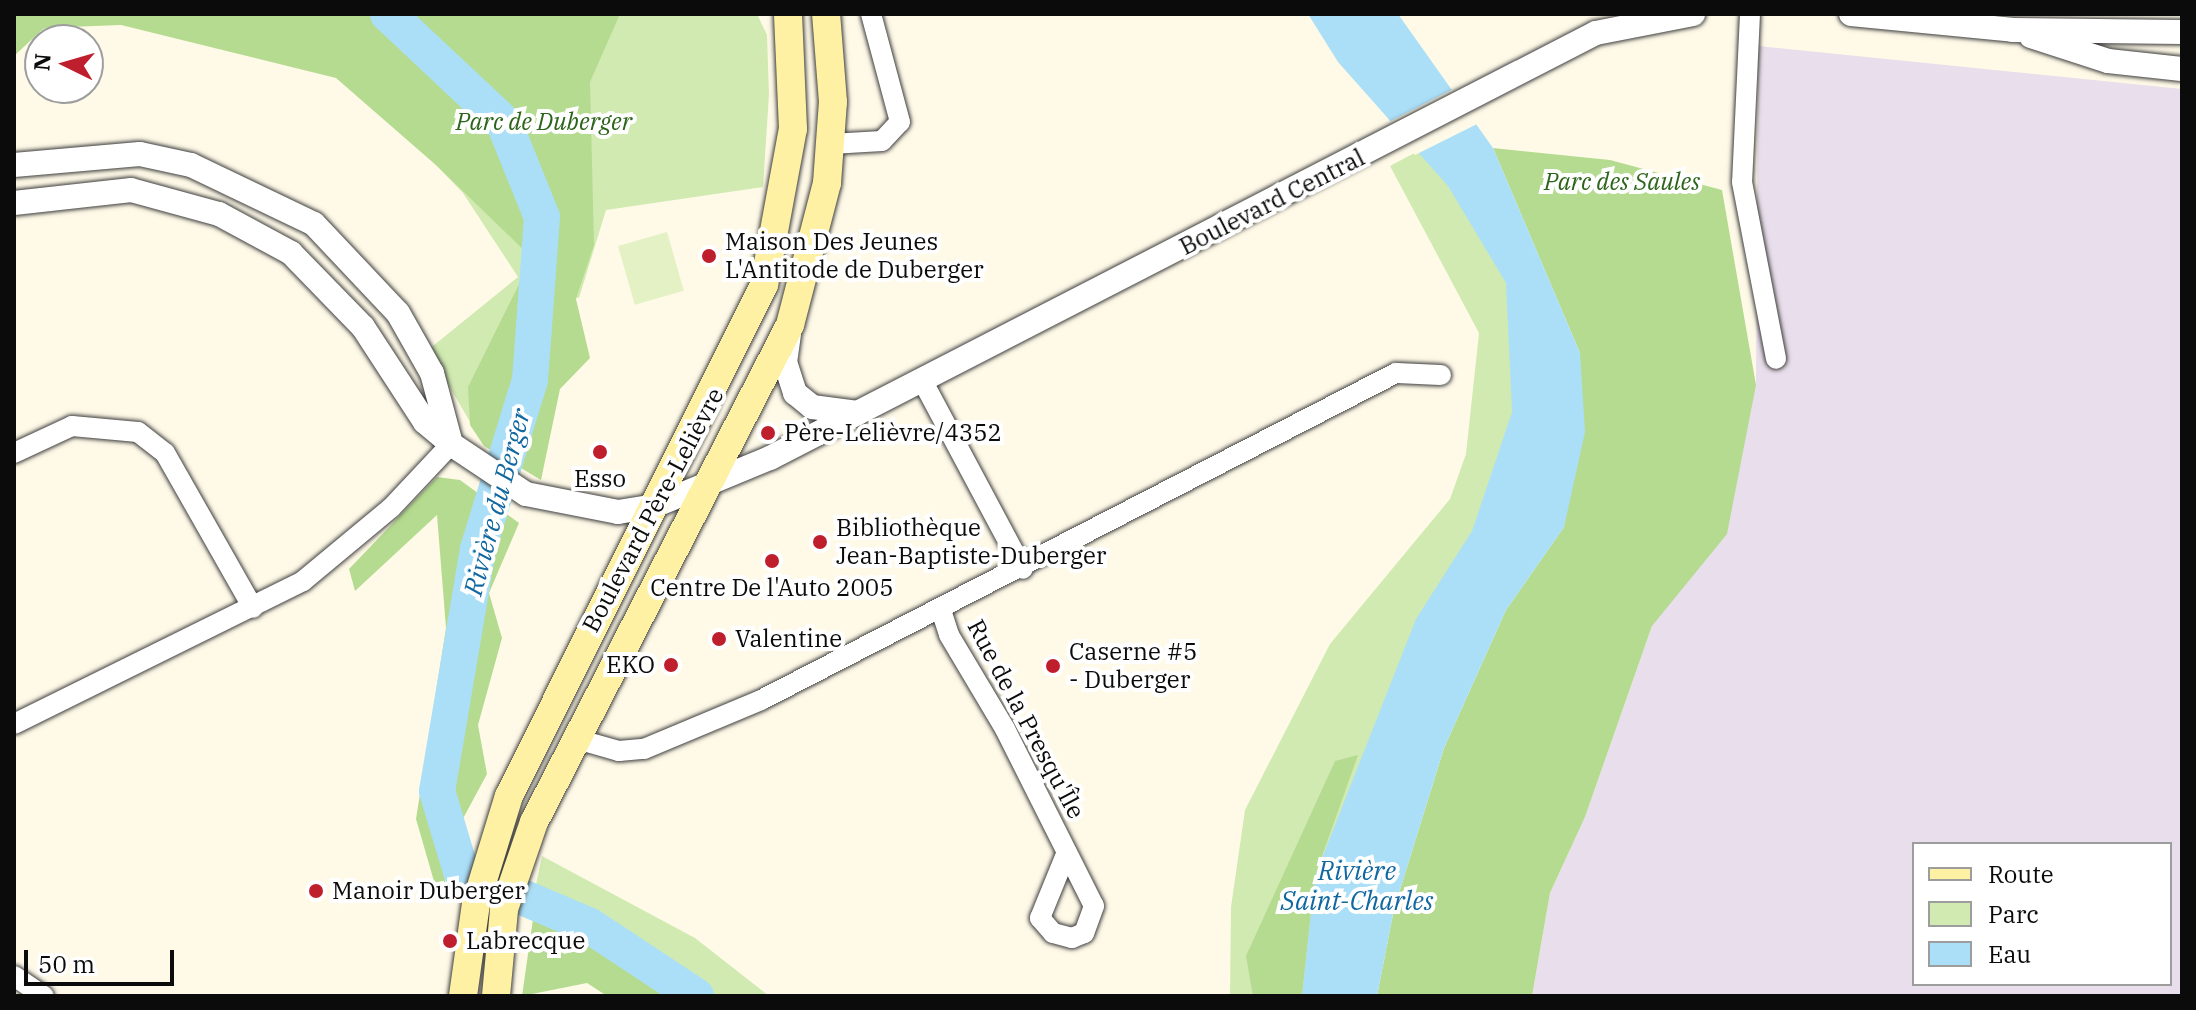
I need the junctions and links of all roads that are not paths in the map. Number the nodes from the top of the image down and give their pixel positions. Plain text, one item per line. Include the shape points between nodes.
1 (788, 14) edge
2 (826, 14) edge
3 (871, 14) edge
4 (1693, 14) edge
5 (1750, 14) edge
6 (1851, 14) edge
7 (2013, 30) junction
8 (2182, 32) edge
9 (2182, 69) edge
10 (831, 144) junction
11 (14, 165) edge
12 (14, 203) edge
13 (790, 325) junction
14 (1776, 359) dead end
15 (1441, 375) dead end
16 (922, 380) junction
17 (858, 413) junction
18 (451, 444) junction
19 (14, 453) edge
20 (708, 484) junction
21 (654, 506) junction
22 (1023, 569) junction
23 (253, 608) junction
24 (941, 610) junction
25 (14, 724) edge
26 (573, 738) junction
27 (1067, 852) dead end
28 (14, 976) edge
29 (44, 996) edge
30 (463, 996) edge
31 (496, 996) edge

1 - 21 main road, Boulevard Père-Lelièvre via 793,129 774,250 741,340
2 - 10 main road, Boulevard Père-Lelièvre
3 - 10 street via 900,122 882,141
4 - 16 street, Boulevard Central via 1596,33
5 - 14 street via 1742,182
6 - 7 street
7 - 8 street
7 - 9 street via 2108,61
10 - 13 main road, Boulevard Père-Lelièvre via 820,223
11 - 18 street via 140,154 191,165 314,224 398,313 432,373
12 - 18 street, Boulevard Central via 131,190 185,201 291,253 363,327 425,422
13 - 17 street via 785,362 795,393 812,407
13 - 20 main road, Boulevard Père-Lelièvre
15 - 22 street via 1396,373
16 - 17 street, Boulevard Central
16 - 22 street
17 - 20 street, Boulevard Central
18 - 21 street, Boulevard Central via 526,494 618,512
18 - 23 street via 340,555
19 - 23 street via 72,426 138,432 165,453
20 - 21 street, Boulevard Central
20 - 26 main road, Boulevard Père-Lelièvre
21 - 30 main road, Boulevard Père-Lelièvre via 550,705 492,842 471,926
22 - 24 street
23 - 25 street
24 - 26 street via 761,700 644,749 619,751
24 - 27 street, Rue de la Presqu'Île
26 - 31 main road, Boulevard Père-Lelièvre via 520,857 500,932
28 - 29 street

